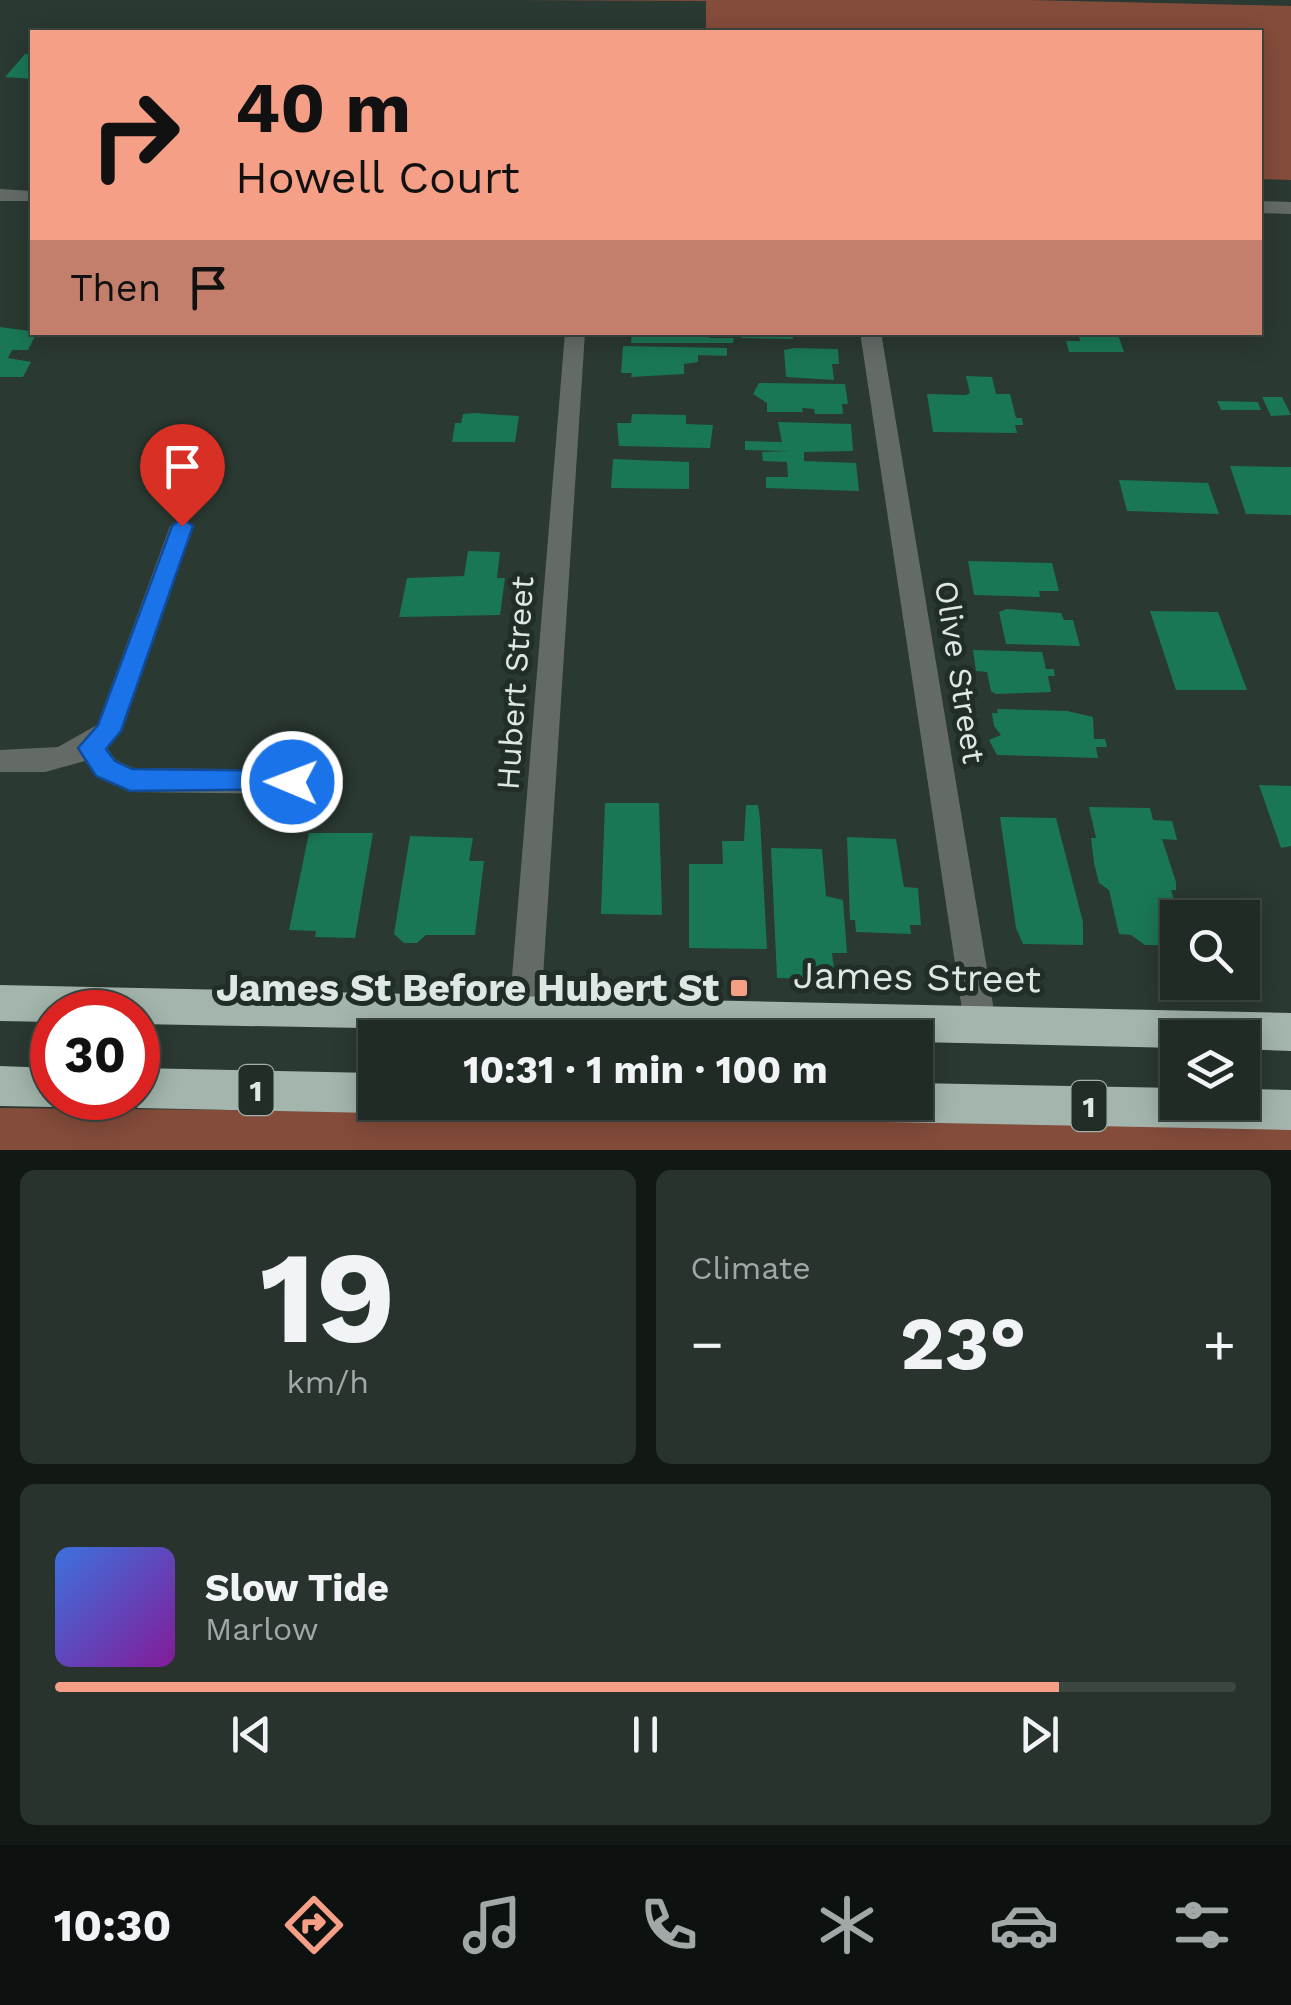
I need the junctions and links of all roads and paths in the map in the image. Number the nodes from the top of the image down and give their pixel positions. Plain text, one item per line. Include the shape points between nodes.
1 (30, 196) edge
2 (3, 200) edge
3 (1262, 208) edge
4 (1291, 208) edge
5 (574, 335) edge
6 (870, 335) edge
7 (182, 526) dead end
8 (90, 748) junction
9 (0, 761) edge
10 (292, 782) dead end
11 (0, 1003) edge
12 (405, 1020) edge
13 (524, 1020) edge
14 (933, 1024) edge
15 (980, 1024) junction
16 (1291, 1032) edge
17 (0, 1086) edge
18 (30, 1087) edge
19 (160, 1088) edge
20 (358, 1093) edge
21 (933, 1103) edge
22 (1291, 1110) edge

1 - 2 street
3 - 4 street
5 - 13 street, Hubert Street
6 - 15 street, Olive Street
7 - 8 street via 108,731
8 - 9 street via 62,760
8 - 10 street via 106,768 130,780
11 - 12 highway, James Street
14 - 15 highway, James Street
15 - 16 highway, James Street
17 - 18 highway
19 - 20 highway, 1
21 - 22 highway, 1

